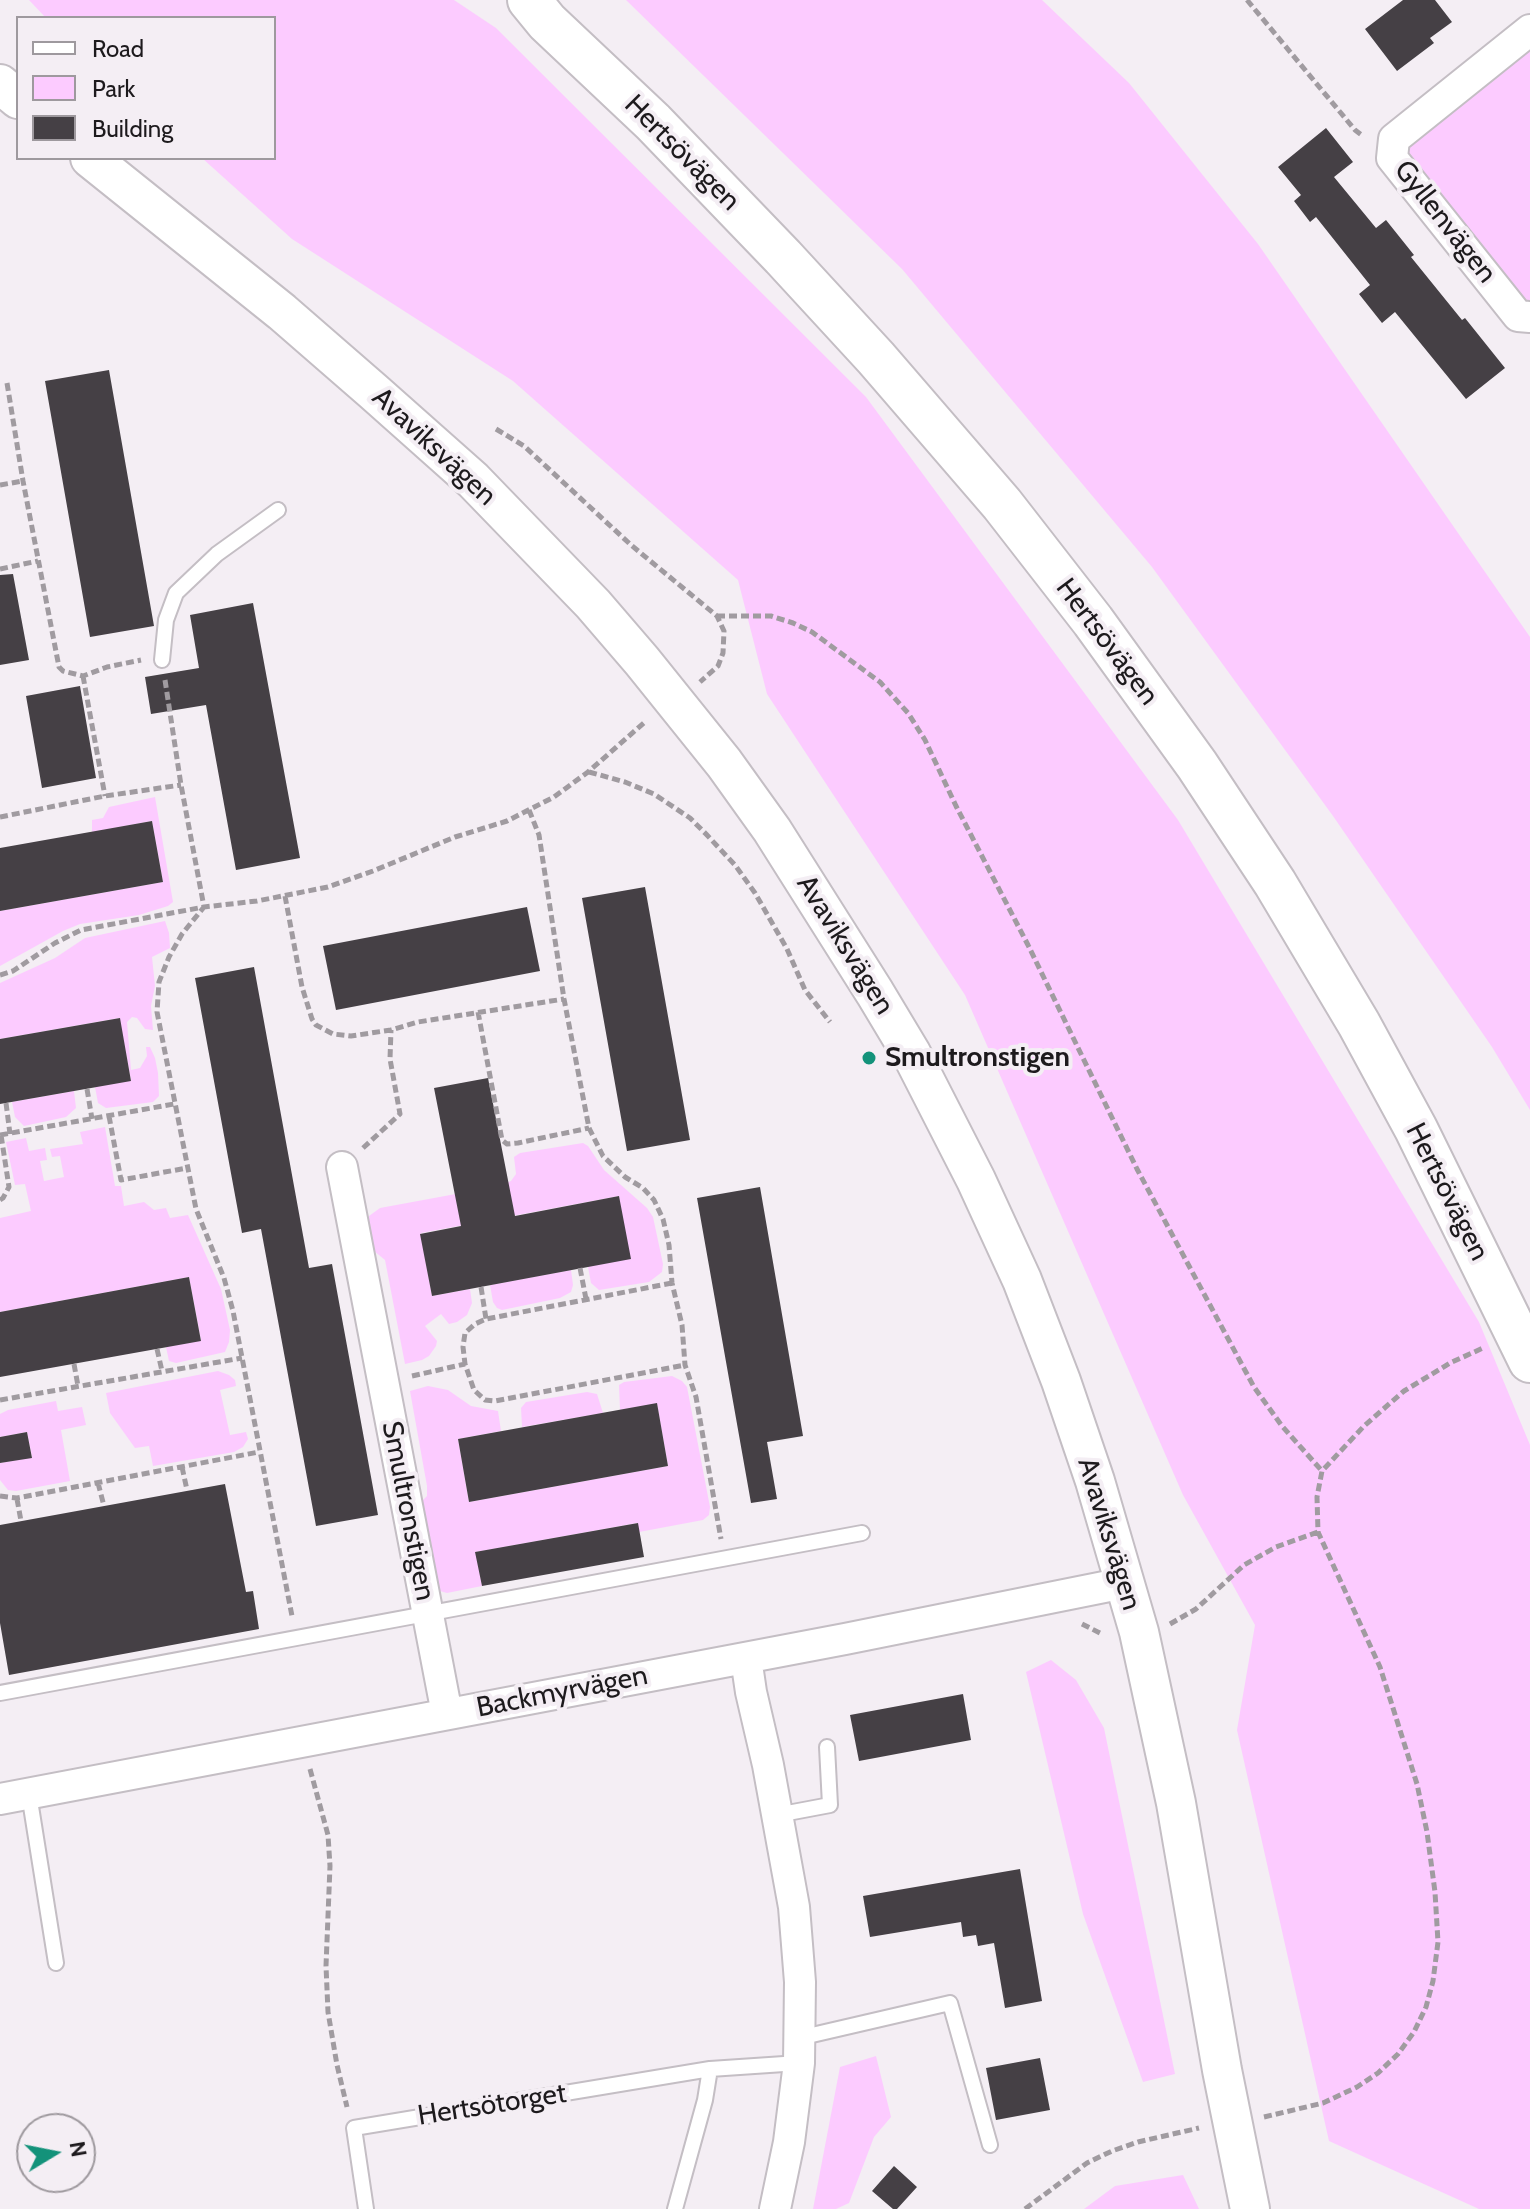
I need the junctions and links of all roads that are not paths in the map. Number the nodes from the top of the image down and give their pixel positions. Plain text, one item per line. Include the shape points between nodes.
1 (513, 0) edge
2 (538, 11) edge
3 (1530, 30) edge
4 (0, 84) edge
5 (16, 97) edge
6 (92, 160) edge
7 (1530, 317) edge
8 (278, 510) dead end
9 (162, 660) road end
10 (342, 1167) road end
11 (1530, 1361) edge
12 (862, 1533) dead end
13 (1124, 1583) junction
14 (428, 1614) junction
15 (746, 1658) junction
16 (0, 1693) edge
17 (447, 1714) junction
18 (827, 1747) dead end
19 (14, 1796) edge
20 (777, 1815) junction
21 (56, 1963) dead end
22 (799, 2050) junction
23 (710, 2069) junction
24 (990, 2145) dead end
25 (366, 2209) edge
26 (675, 2209) edge
27 (775, 2209) edge
28 (1250, 2209) edge

1 - 2 main road, Hertsövägen
2 - 11 main road, Hertsövägen via 773,245 876,358 1002,504 1093,621 1206,778 1359,1024
3 - 7 street, Gyllenvägen via 1394,139 1392,158 1518,316
4 - 5 street
6 - 13 street, Avaviksvägen via 282,312 473,480 567,576 724,763 875,993 976,1180 1061,1381
8 - 9 lane via 217,554 176,593 166,620
10 - 14 street, Smultronstigen
12 - 14 lane
13 - 15 street, Backmyrvägen
13 - 28 street, Avaviksvägen via 1176,1803
14 - 16 lane
14 - 17 street, Smultronstigen
15 - 17 street, Backmyrvägen
15 - 20 street
17 - 19 street, Backmyrvägen
18 - 20 lane via 830,1805
19 - 21 lane
20 - 22 street via 794,1907
22 - 23 lane, Hertsötorget
22 - 24 lane, Hertsötorget via 950,2003
22 - 27 street
23 - 25 lane, Hertsötorget via 354,2128
23 - 26 lane

